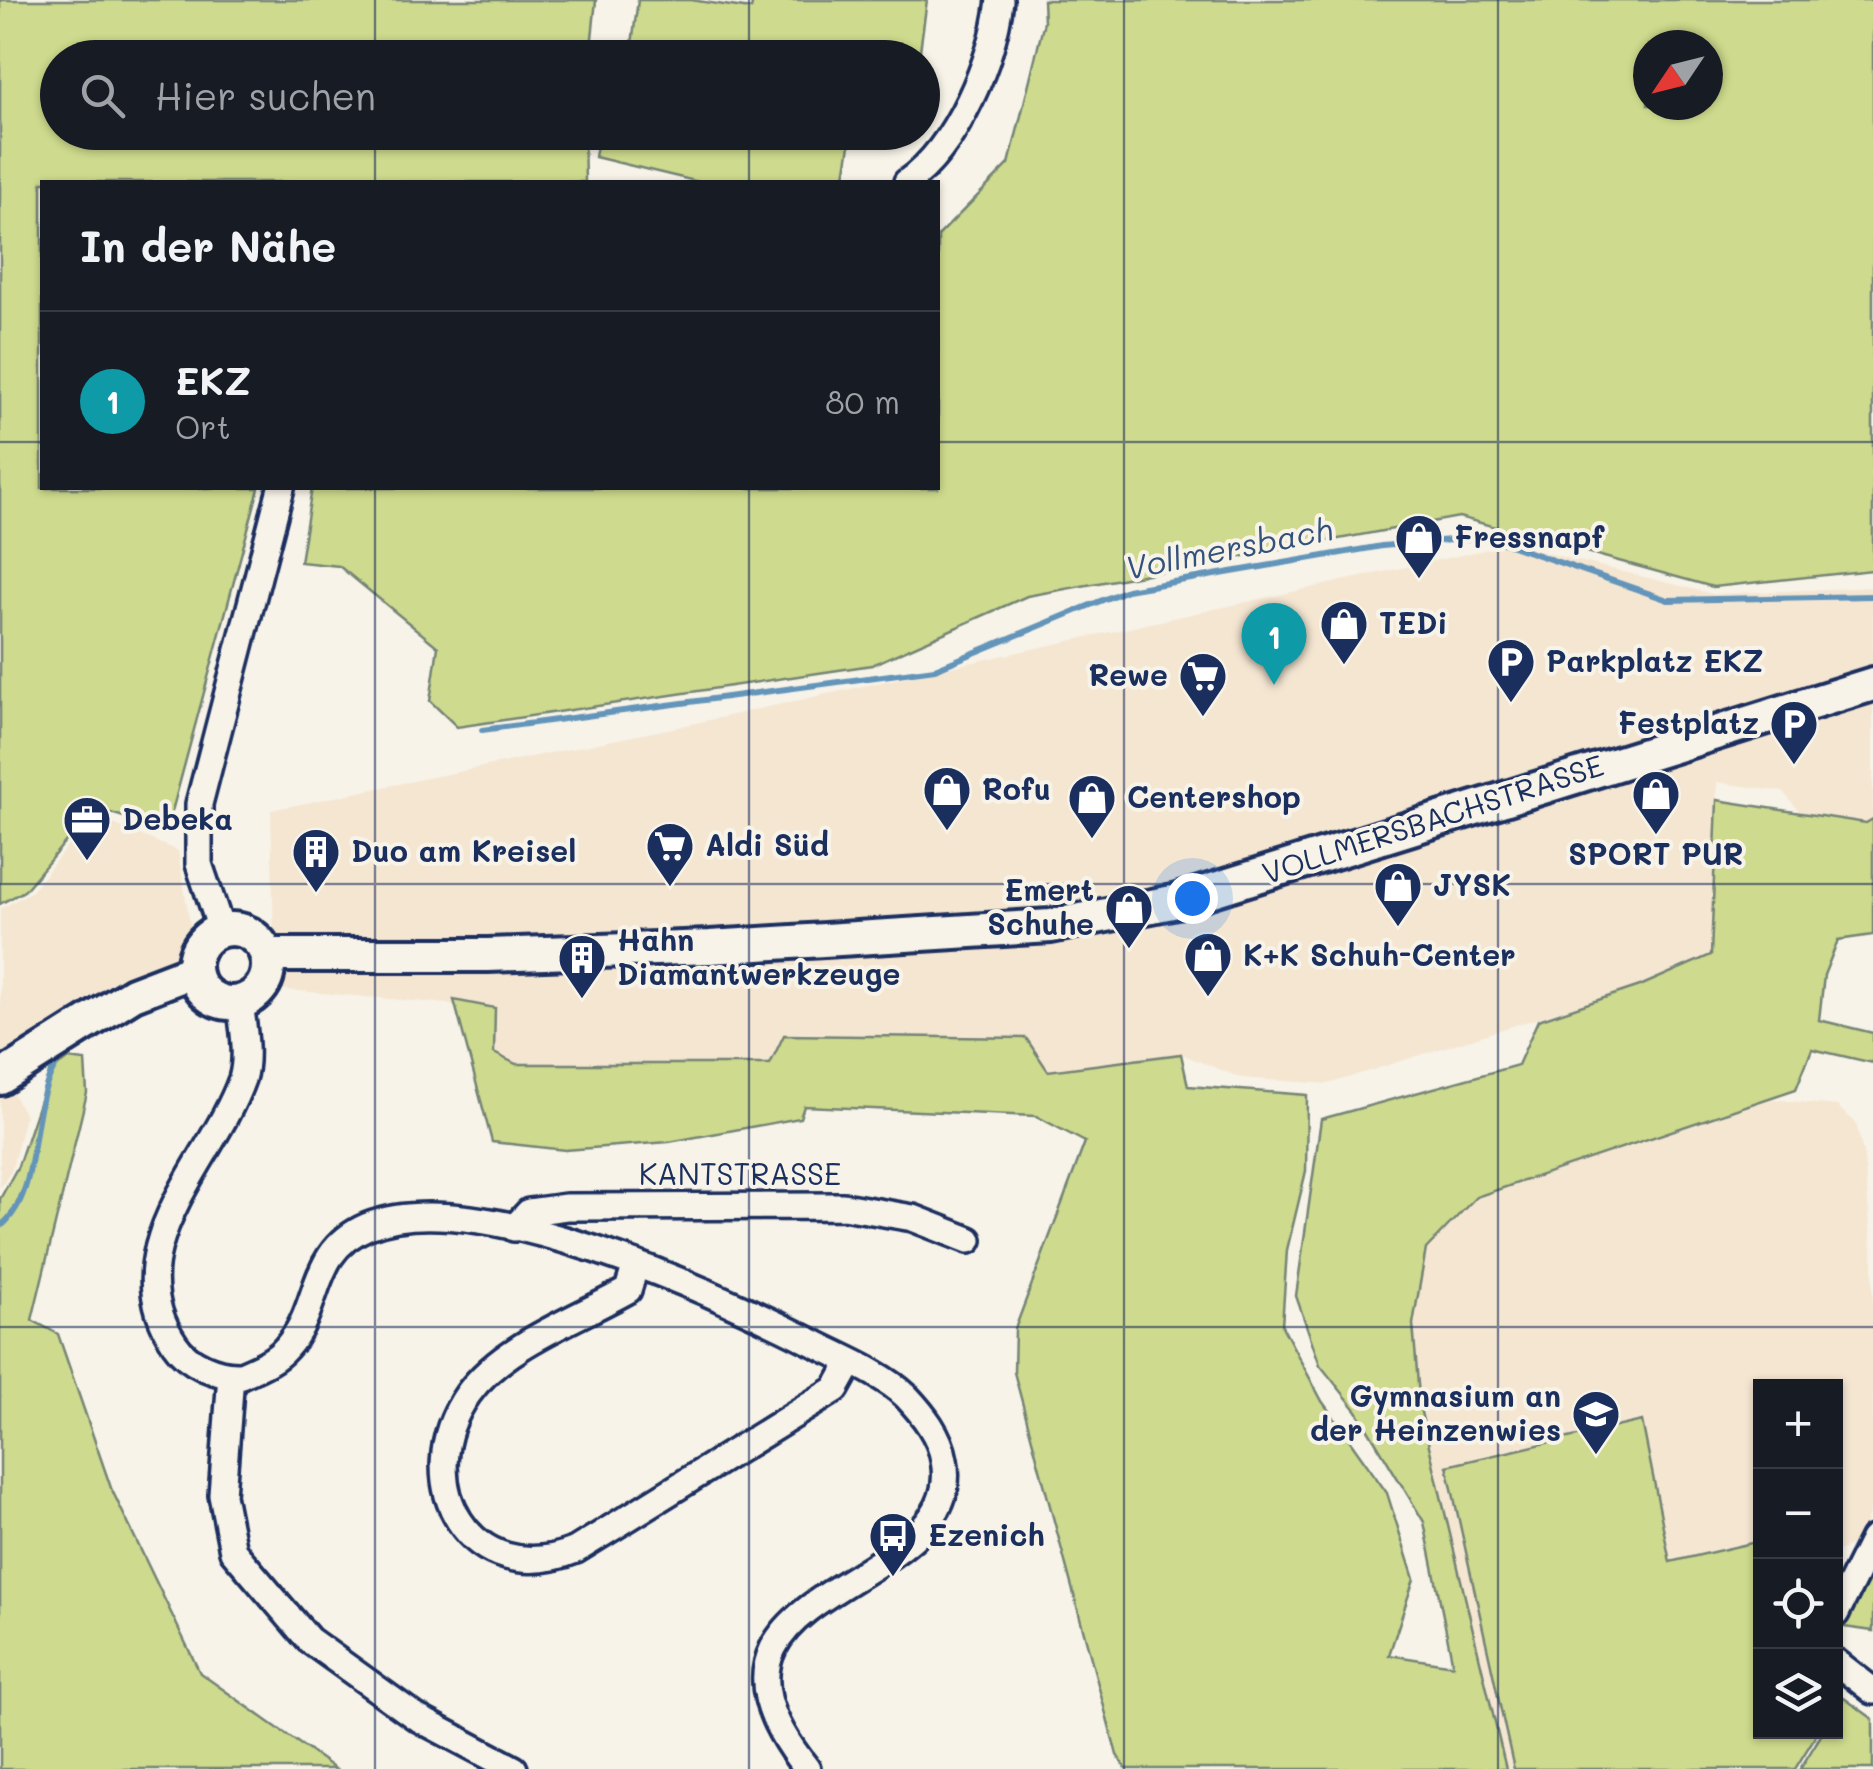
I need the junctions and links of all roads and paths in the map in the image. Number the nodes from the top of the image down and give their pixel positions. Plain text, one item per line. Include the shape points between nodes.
1 (1000, 0) edge
2 (940, 148) edge
3 (939, 150) edge
4 (910, 180) edge
5 (280, 490) edge
6 (1873, 684) edge
7 (221, 929) junction
8 (268, 955) junction
9 (193, 972) junction
10 (240, 1003) junction
11 (0, 1078) edge
12 (514, 1228) junction
13 (969, 1240) dead end
14 (636, 1264) junction
15 (852, 1362) junction
16 (231, 1375) junction
17 (1873, 1539) edge
18 (1843, 1599) edge
19 (1843, 1667) edge
20 (1873, 1691) edge
21 (514, 1769) edge
22 (807, 1769) edge

1 - 2 street via 967,109
3 - 4 street
5 - 7 street via 200,804 199,864
6 - 8 main road, VOLLMERSBACHSTRASSE via 1177,901 1051,926 710,947
7 - 8 main road via 248,932
7 - 9 main road via 198,948
8 - 10 main road via 262,988
9 - 10 main road via 214,1000
9 - 11 main road via 133,994
10 - 16 street via 244,1074 180,1190 157,1248 153,1284 160,1321 178,1350 200,1366
12 - 13 street, KANTSTRASSE via 529,1212 566,1207 844,1206 913,1218
12 - 14 street
12 - 16 street via 422,1218 366,1228 340,1243 322,1266 286,1349
14 - 15 street via 741,1306
14 - 15 street via 628,1290 501,1361 461,1407 446,1436 442,1484 457,1522 485,1546 549,1560 576,1550 836,1389
15 - 22 street via 903,1393 932,1428 945,1461 944,1495 935,1516 904,1548 810,1604 772,1652 766,1674 776,1725
16 - 21 street via 222,1495 233,1551 308,1640 416,1717
17 - 18 street
19 - 20 street

